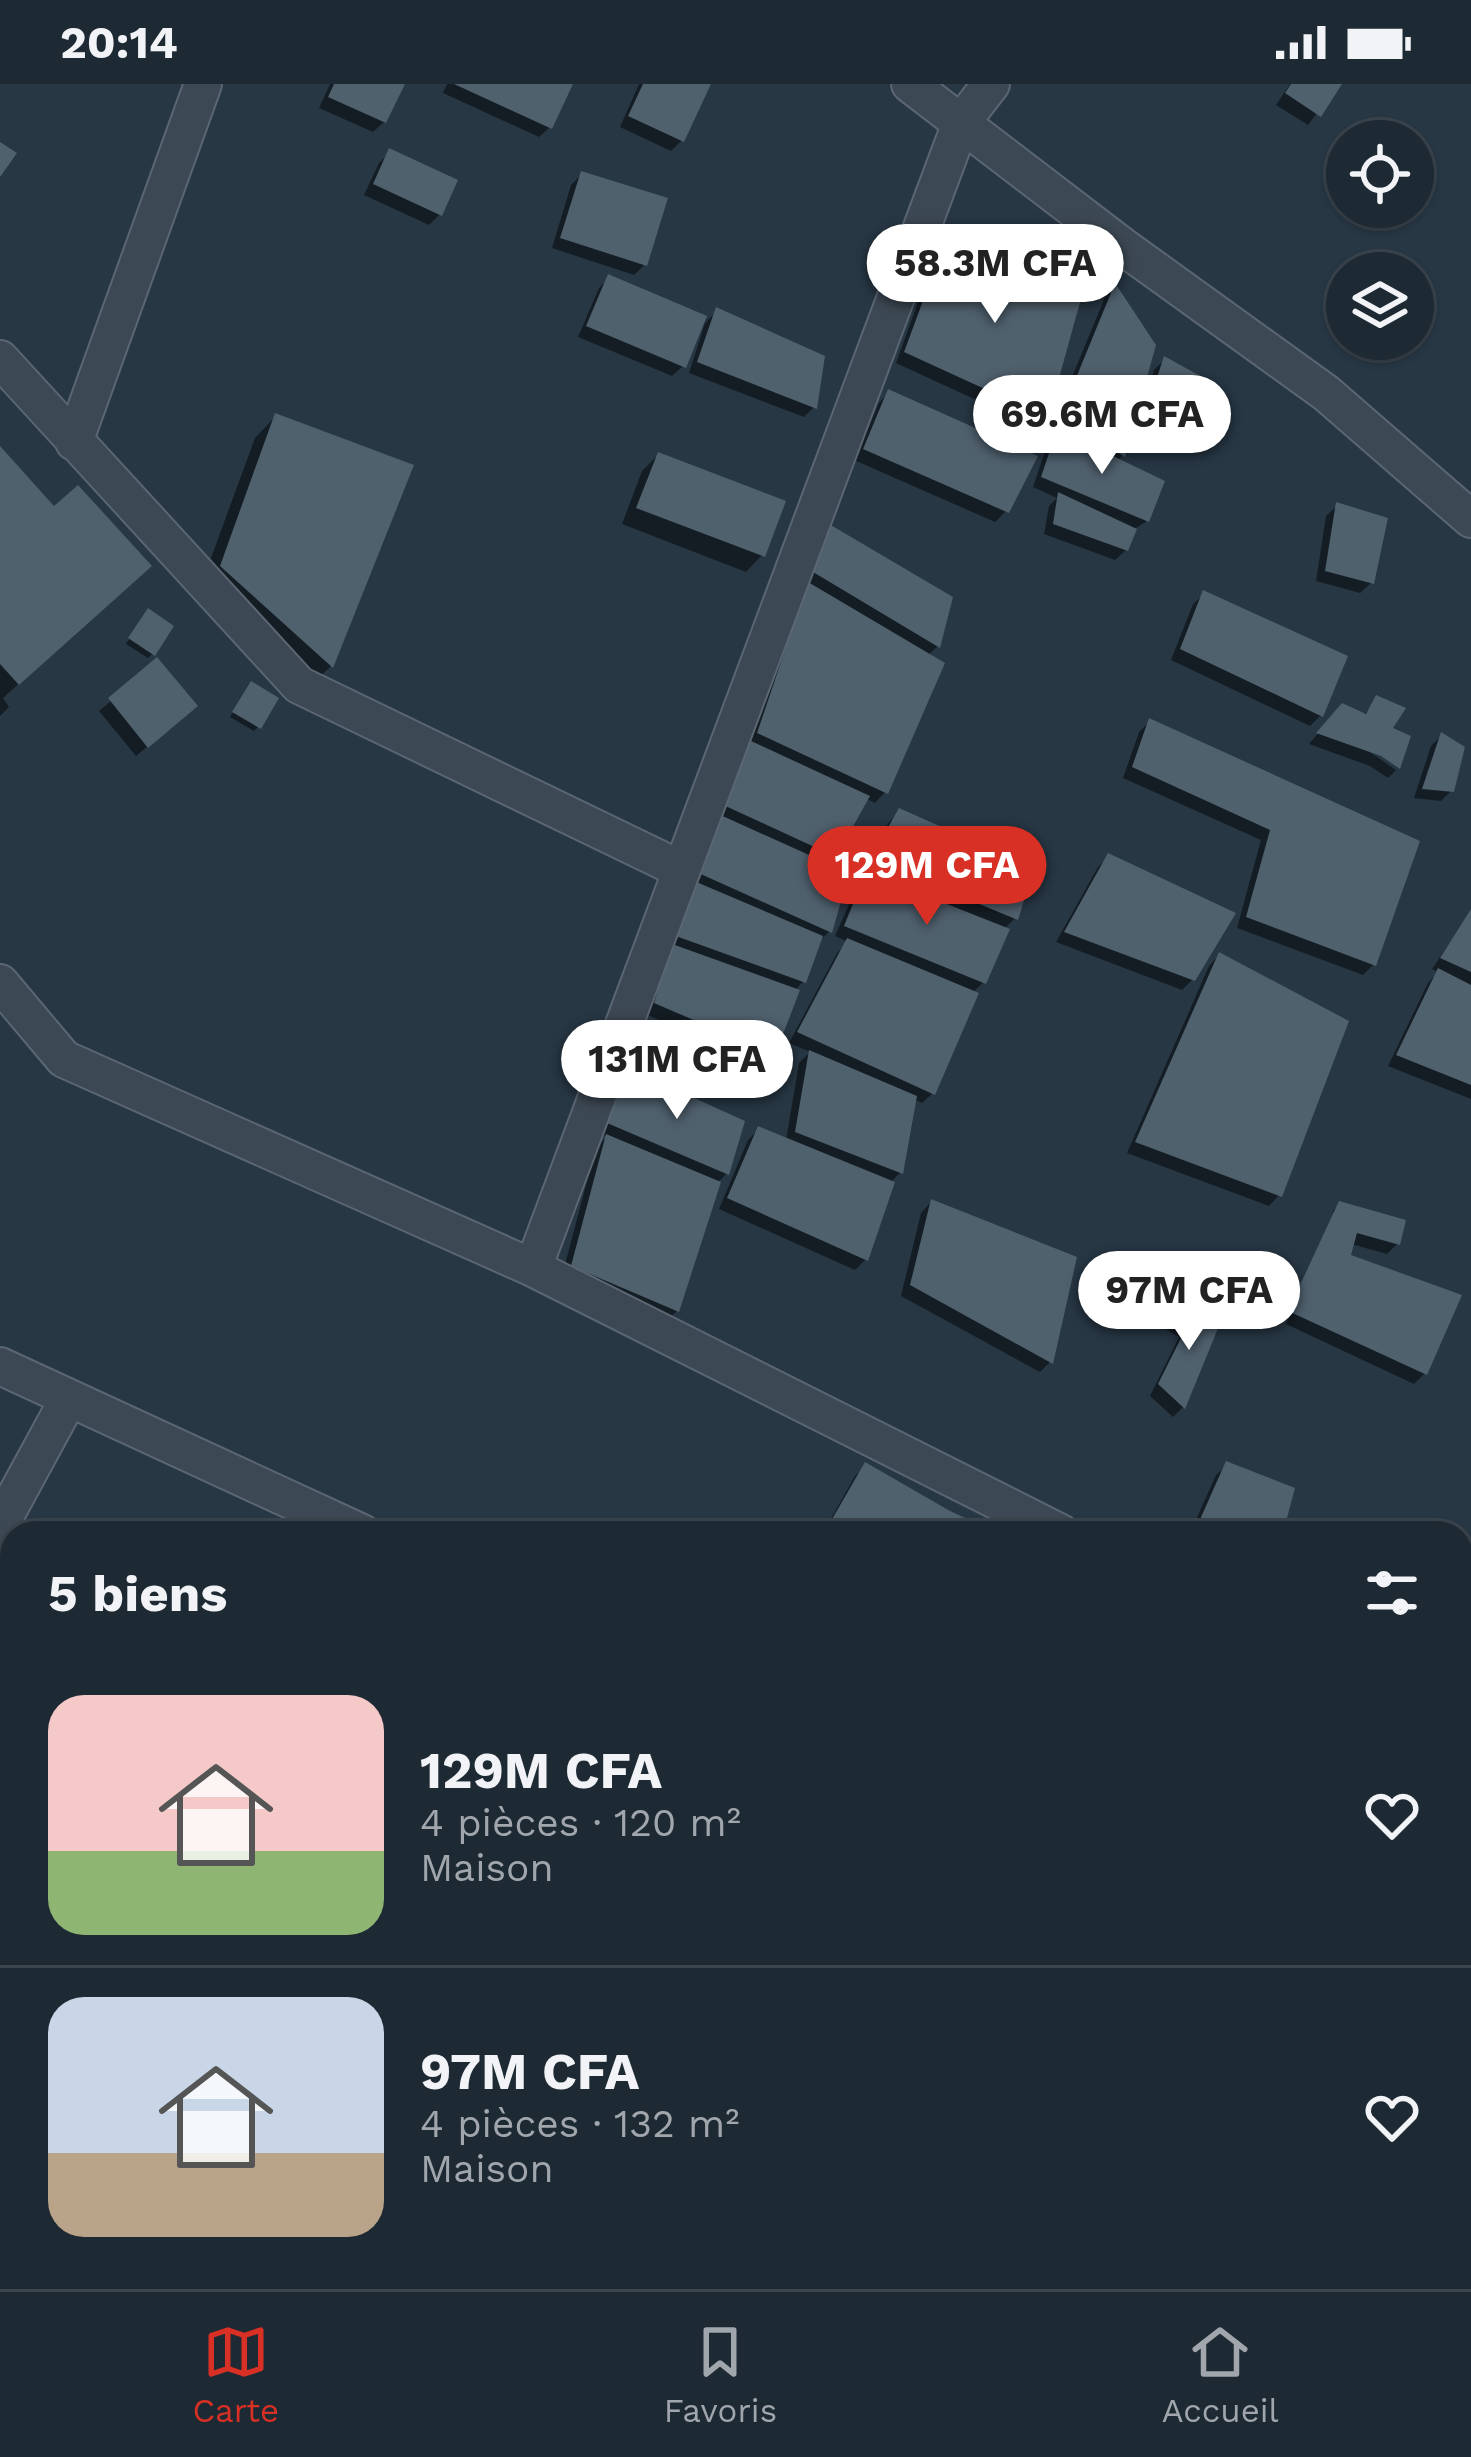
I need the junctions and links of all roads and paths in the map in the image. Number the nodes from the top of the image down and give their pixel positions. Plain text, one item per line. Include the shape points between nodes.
1 (203, 84) edge
2 (910, 84) edge
3 (991, 84) edge
4 (961, 123) junction
5 (0, 359) edge
6 (74, 442) junction
7 (1471, 519) edge
8 (682, 870) junction
9 (0, 983) edge
10 (533, 1268) junction
11 (0, 1366) edge
12 (69, 1398) junction
13 (2, 1521) edge
14 (336, 1521) edge
15 (1037, 1521) edge

1 - 6 street
2 - 4 street
3 - 4 street
4 - 7 street via 1326,393
4 - 8 street
5 - 6 street
6 - 8 street via 298,685
8 - 10 street
9 - 10 street via 64,1059
10 - 15 street
11 - 12 street
12 - 13 street
12 - 14 street

